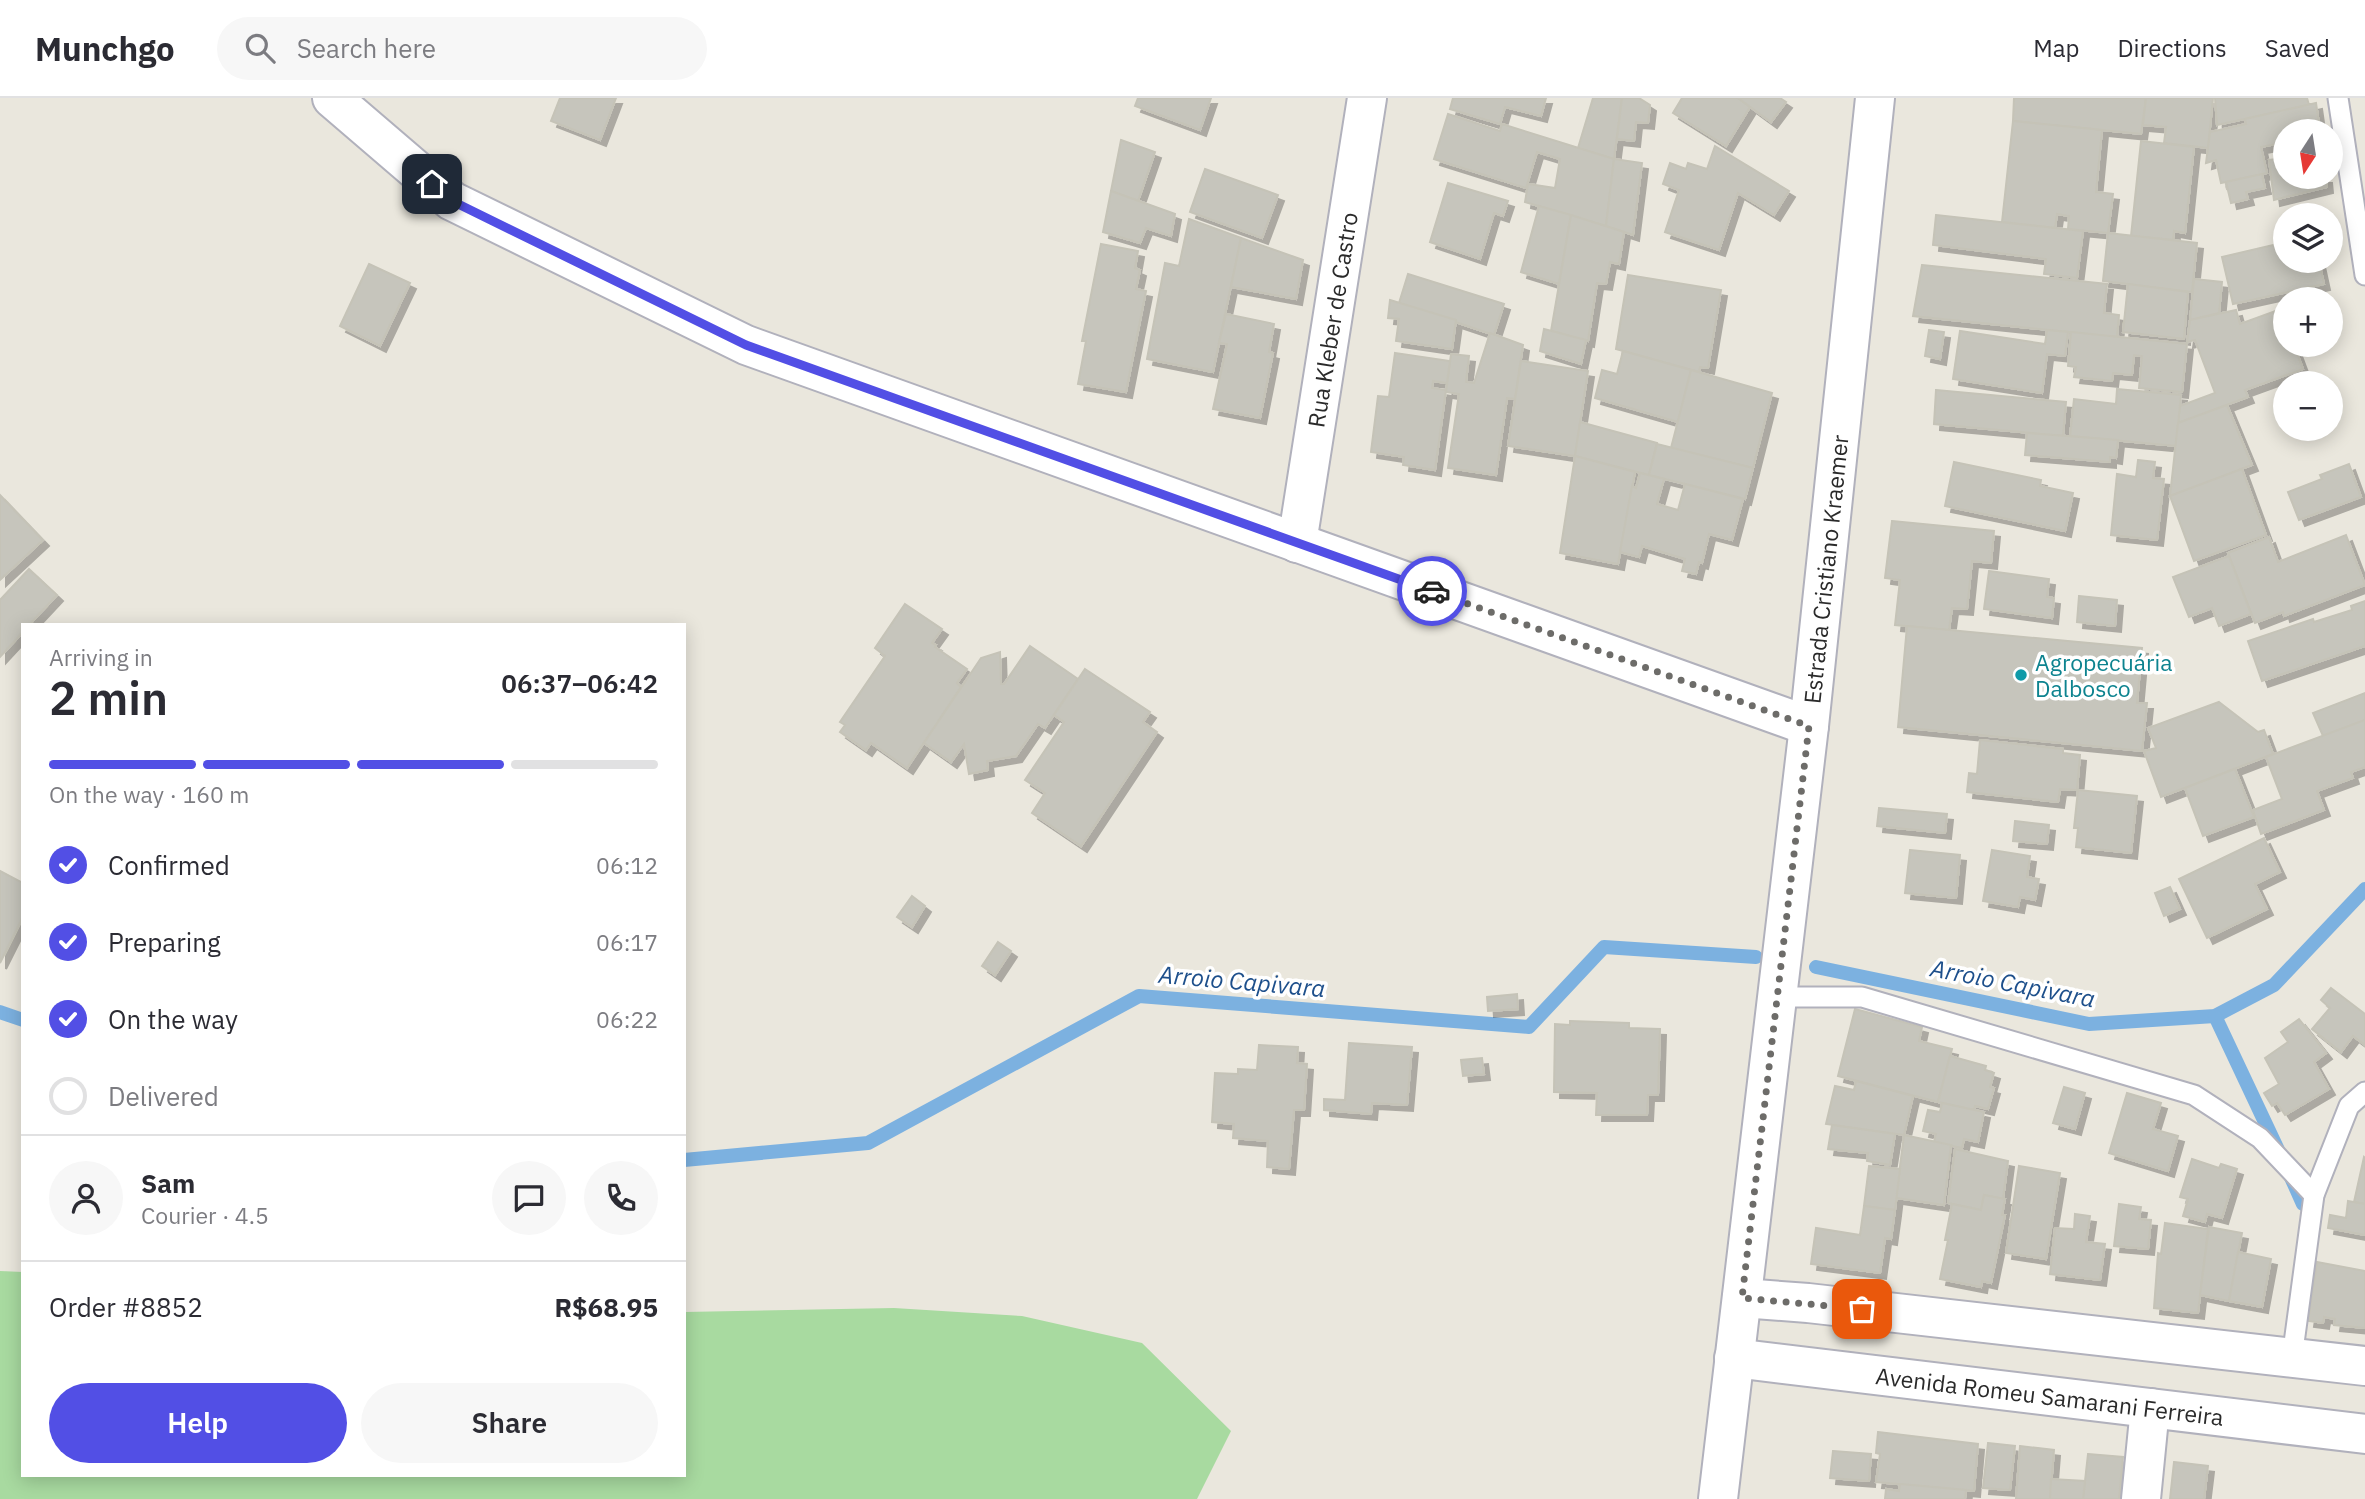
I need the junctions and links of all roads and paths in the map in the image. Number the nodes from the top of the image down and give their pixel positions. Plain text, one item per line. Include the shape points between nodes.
1 (332, 98) edge
2 (1367, 98) edge
3 (1875, 98) edge
4 (2338, 98) edge
5 (2365, 275) edge
6 (1297, 543) junction
7 (1809, 726) junction
8 (1777, 997) junction
9 (2365, 1092) edge
10 (2314, 1195) junction
11 (1742, 1298) junction
12 (1734, 1358) junction
13 (2292, 1358) junction
14 (2365, 1366) edge
15 (2150, 1408) junction
16 (2365, 1434) edge
17 (1718, 1499) edge
18 (2141, 1499) edge

1 - 6 street via 452,201 746,345
2 - 6 street, Rua Kleber de Castro
3 - 7 street, Estrada Cristiano Kraemer
4 - 5 lane
6 - 7 street
7 - 8 street, Estrada Cristiano Kraemer
8 - 10 lane via 1861,997 2194,1095 2260,1138
8 - 11 street, Estrada Cristiano Kraemer
9 - 10 lane via 2349,1106
10 - 13 lane
11 - 12 street, Estrada Cristiano Kraemer
11 - 13 street
12 - 15 street, Avenida Romeu Samarani Ferreira
12 - 17 street, Estrada Cristiano Kraemer
13 - 14 street
15 - 16 street, Avenida Romeu Samarani Ferreira
15 - 18 street

